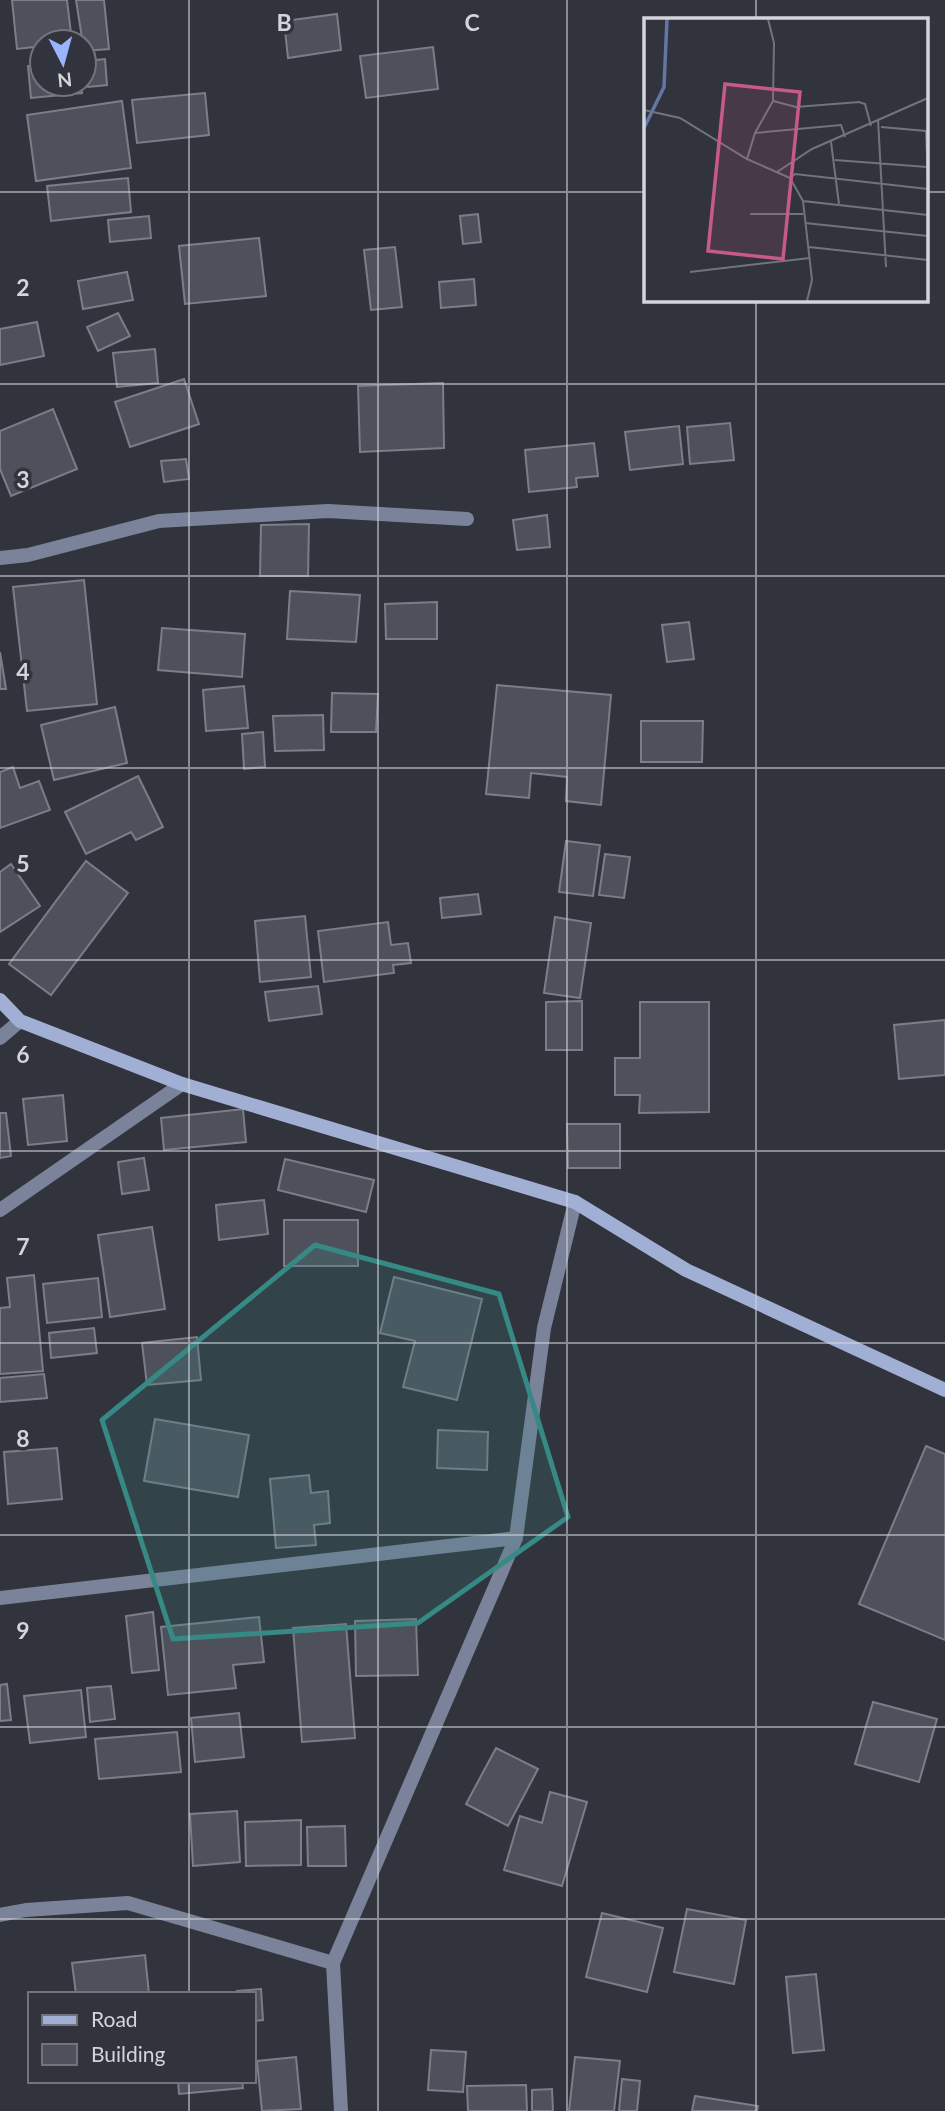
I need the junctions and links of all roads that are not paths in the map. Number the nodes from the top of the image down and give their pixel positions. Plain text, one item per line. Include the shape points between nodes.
1 (467, 519) dead end
2 (0, 558) edge
3 (0, 1000) edge
4 (20, 1021) junction
5 (0, 1038) edge
6 (182, 1084) junction
7 (575, 1202) junction
8 (0, 1210) edge
9 (945, 1390) edge
10 (516, 1538) junction
11 (0, 1598) edge
12 (0, 1914) edge
13 (333, 1963) junction
14 (341, 2111) edge

1 - 2 street via 328,511 159,521
3 - 4 street
4 - 5 street
4 - 6 street
6 - 7 street
6 - 8 street
7 - 9 street via 686,1270
7 - 10 street via 544,1328
10 - 11 street
10 - 13 street
12 - 13 street via 128,1903
13 - 14 street

